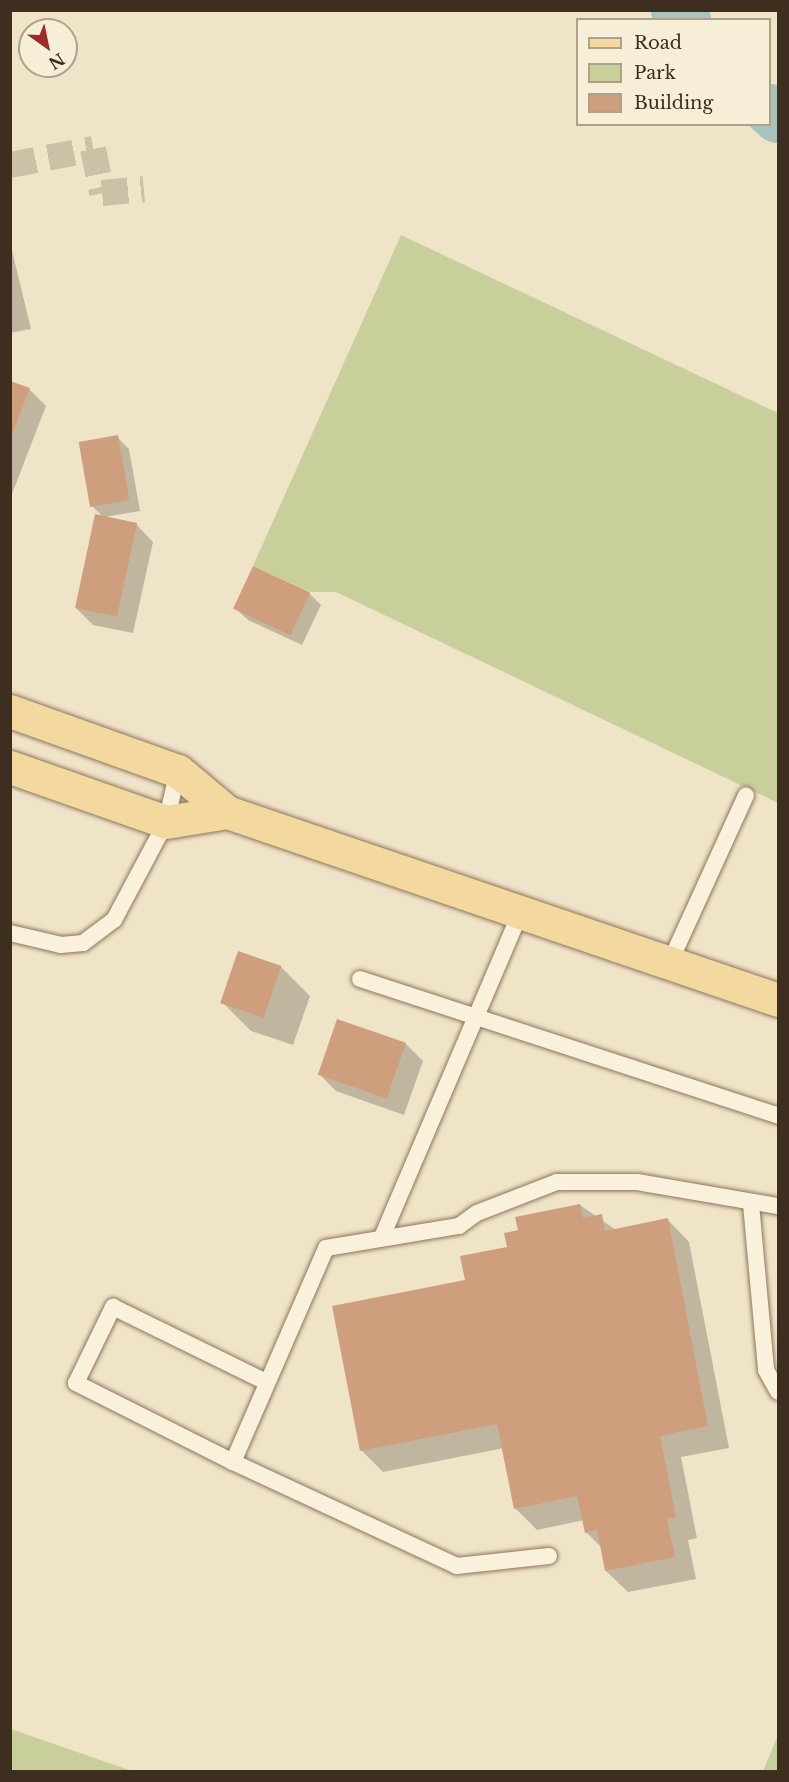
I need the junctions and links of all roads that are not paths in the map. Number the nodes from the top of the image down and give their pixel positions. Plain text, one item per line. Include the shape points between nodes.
1 (10, 711) edge
2 (10, 767) edge
3 (178, 771) junction
4 (746, 795) dead end
5 (227, 812) junction
6 (166, 822) junction
7 (520, 914) junction
8 (10, 933) edge
9 (670, 962) junction
10 (360, 979) dead end
11 (778, 1000) edge
12 (477, 1015) junction
13 (778, 1116) edge
14 (751, 1204) junction
15 (778, 1206) edge
16 (382, 1237) junction
17 (266, 1382) junction
18 (778, 1392) edge
19 (233, 1462) junction
20 (549, 1556) dead end

1 - 3 main road
2 - 6 main road
3 - 5 main road
3 - 6 lane
4 - 9 lane
5 - 6 main road
5 - 7 main road
6 - 8 lane via 114,920 83,943 61,945
7 - 9 main road
7 - 12 lane
9 - 11 main road
10 - 12 lane
12 - 13 lane
12 - 16 lane
14 - 15 lane
14 - 16 lane via 637,1182 557,1182 477,1213 459,1226
14 - 18 lane via 766,1370
16 - 17 lane via 326,1248
17 - 19 lane
17 - 19 lane via 113,1307 76,1383
19 - 20 lane via 457,1566

